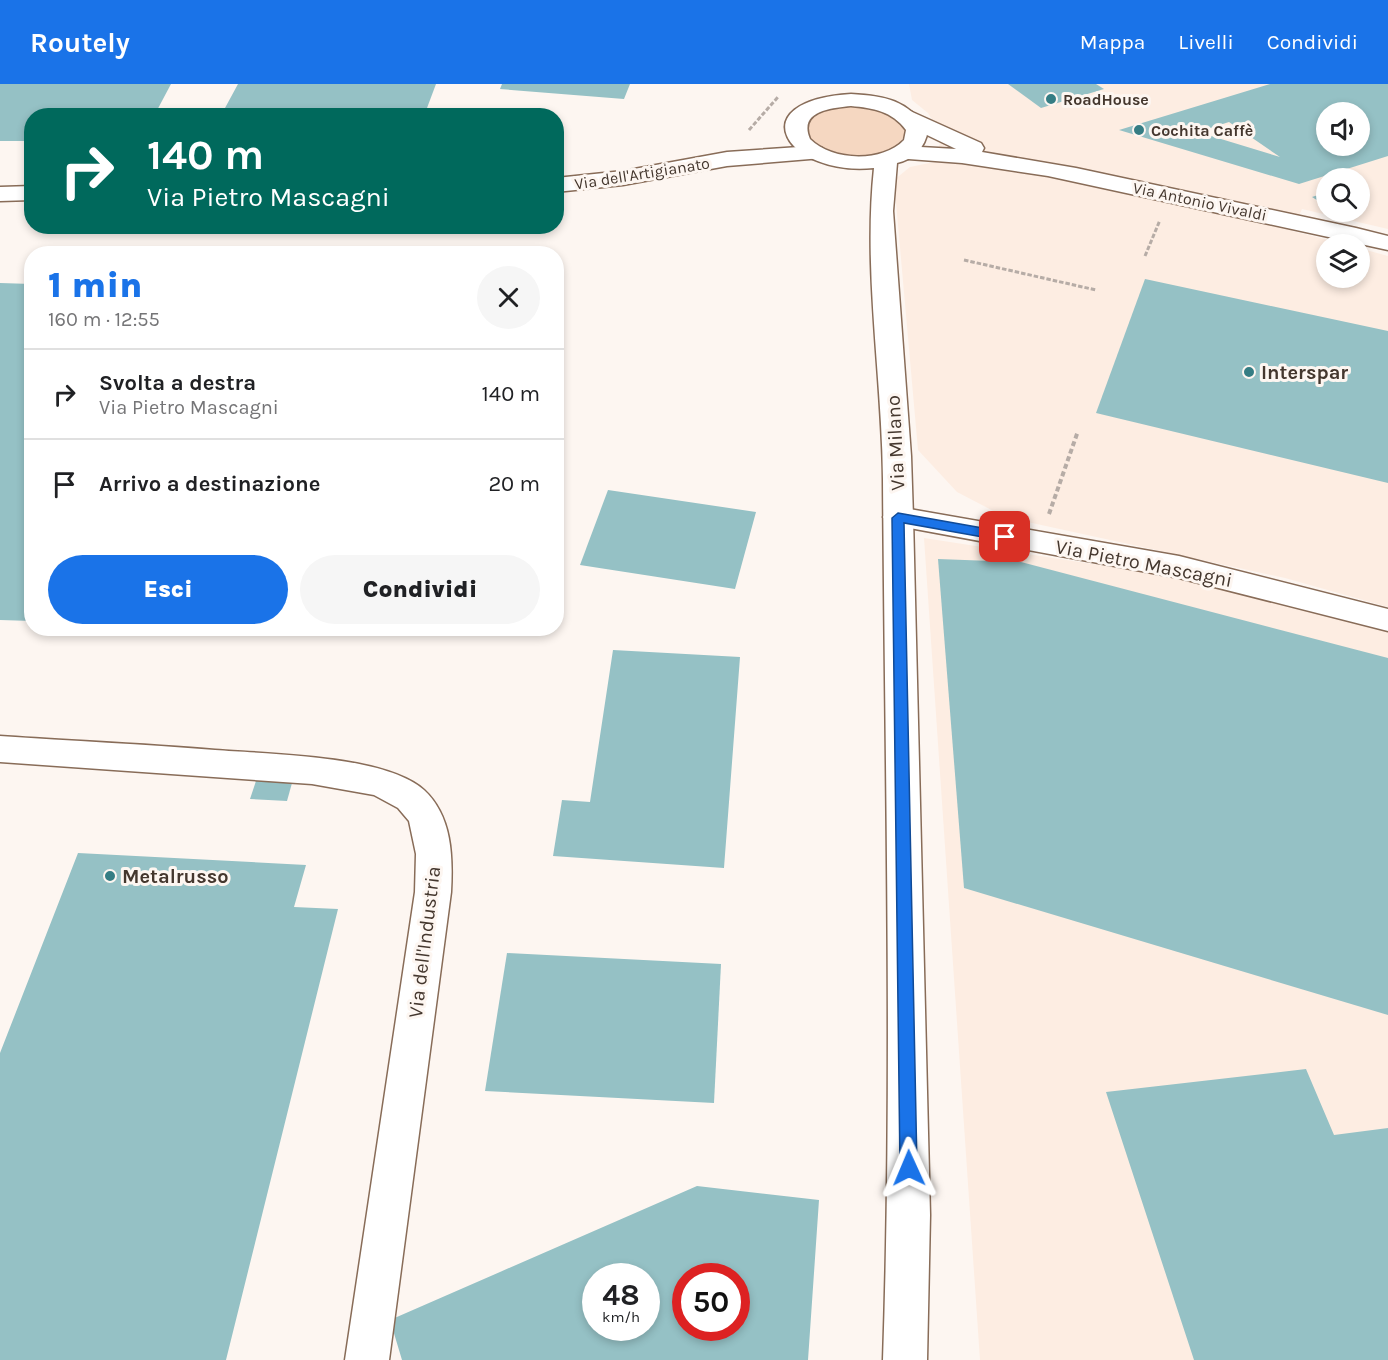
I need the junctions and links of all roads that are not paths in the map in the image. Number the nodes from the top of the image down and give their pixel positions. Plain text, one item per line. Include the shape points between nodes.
1 (854, 84) edge
2 (883, 84) edge
3 (827, 102) junction
4 (903, 114) junction
5 (794, 126) junction
6 (814, 153) junction
7 (895, 157) junction
8 (727, 159) junction
9 (1011, 162) junction
10 (564, 184) edge
11 (24, 193) edge
12 (0, 194) edge
13 (882, 211) junction
14 (1388, 243) edge
15 (898, 518) junction
16 (1388, 620) edge
17 (0, 749) edge
18 (909, 1215) junction
19 (367, 1360) edge
20 (905, 1360) edge
21 (923, 1360) edge

1 - 3 street, Via dell'Artigianato
2 - 4 street
3 - 4 street via 876,102
3 - 5 street, Via dell'Artigianato via 811,108
4 - 7 street via 917,130 915,142
4 - 9 street via 950,139
5 - 6 street via 802,145
5 - 8 street, Via dell'Artigianato
6 - 7 street via 861,163
6 - 8 street, Via dell'Artigianato
6 - 13 street
7 - 9 street via 952,154
7 - 13 street, Via Milano
8 - 10 street, Via dell'Artigianato
9 - 14 street, Via Antonio Vivaldi
11 - 12 street
13 - 15 street, Via Milano
15 - 16 street, Via Pietro Mascagni via 1210,574
15 - 18 street, Via Milano
17 - 19 street, Via dell'Industria via 227,764 360,778 398,791 421,810 435,855 434,892
18 - 20 street, Via Milano
18 - 21 street, Via Milano

